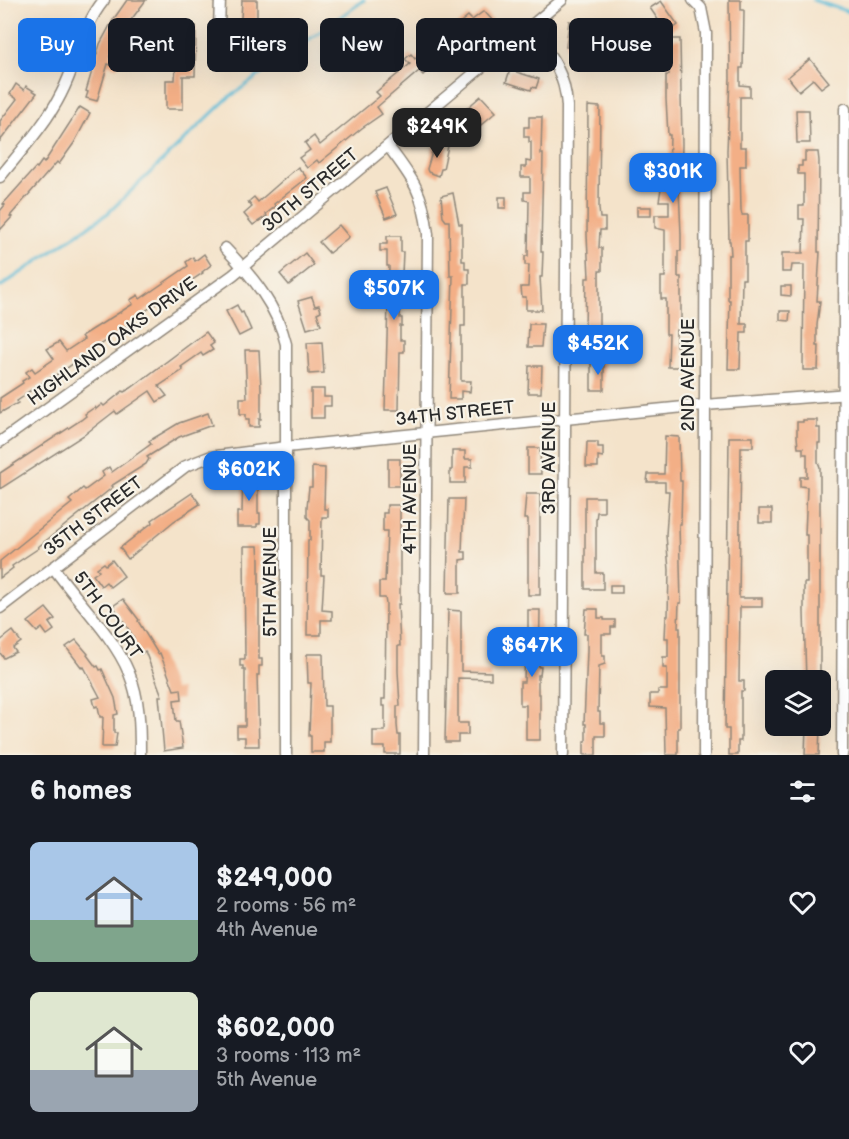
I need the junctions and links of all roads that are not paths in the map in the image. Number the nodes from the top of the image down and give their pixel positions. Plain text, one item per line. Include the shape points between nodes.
1 (104, 0) edge
2 (220, 0) edge
3 (562, 0) edge
4 (693, 0) edge
5 (219, 18) edge
6 (541, 18) edge
7 (557, 66) edge
8 (477, 72) edge
9 (846, 115) edge
10 (388, 146) junction
11 (0, 177) edge
12 (225, 248) dead end
13 (243, 267) junction
14 (846, 394) edge
15 (704, 405) junction
16 (566, 418) junction
17 (427, 432) junction
18 (0, 442) edge
19 (286, 447) junction
20 (209, 457) joint
21 (54, 567) junction
22 (0, 608) edge
23 (140, 755) edge
24 (286, 755) edge
25 (424, 755) edge
26 (563, 755) edge
27 (704, 755) edge
28 (842, 755) edge

1 - 11 street via 85,30 56,103
2 - 5 street
3 - 6 street, 30TH STREET
4 - 15 street, 2ND AVENUE via 701,8 706,33
7 - 16 street, 3RD AVENUE via 567,95
8 - 10 street, 30TH STREET
9 - 14 street
10 - 13 street, 30TH STREET
10 - 17 street, 4TH AVENUE via 414,180 426,212
12 - 13 street, 5TH AVENUE
13 - 18 street, HIGHLAND OAKS DRIVE
13 - 19 street, 5TH AVENUE via 275,312 286,344
14 - 15 street, 34TH STREET
14 - 28 street
15 - 16 street, 34TH STREET
15 - 27 street, 2ND AVENUE
16 - 17 street, 34TH STREET
16 - 26 street, 3RD AVENUE
17 - 19 street, 34TH STREET
17 - 25 street, 4TH AVENUE
19 - 20 street, 34TH STREET
19 - 24 street, 5TH AVENUE
20 - 21 street, 35TH STREET via 186,466
21 - 22 street, 35TH STREET
21 - 23 street, 5TH COURT via 128,669 137,701

